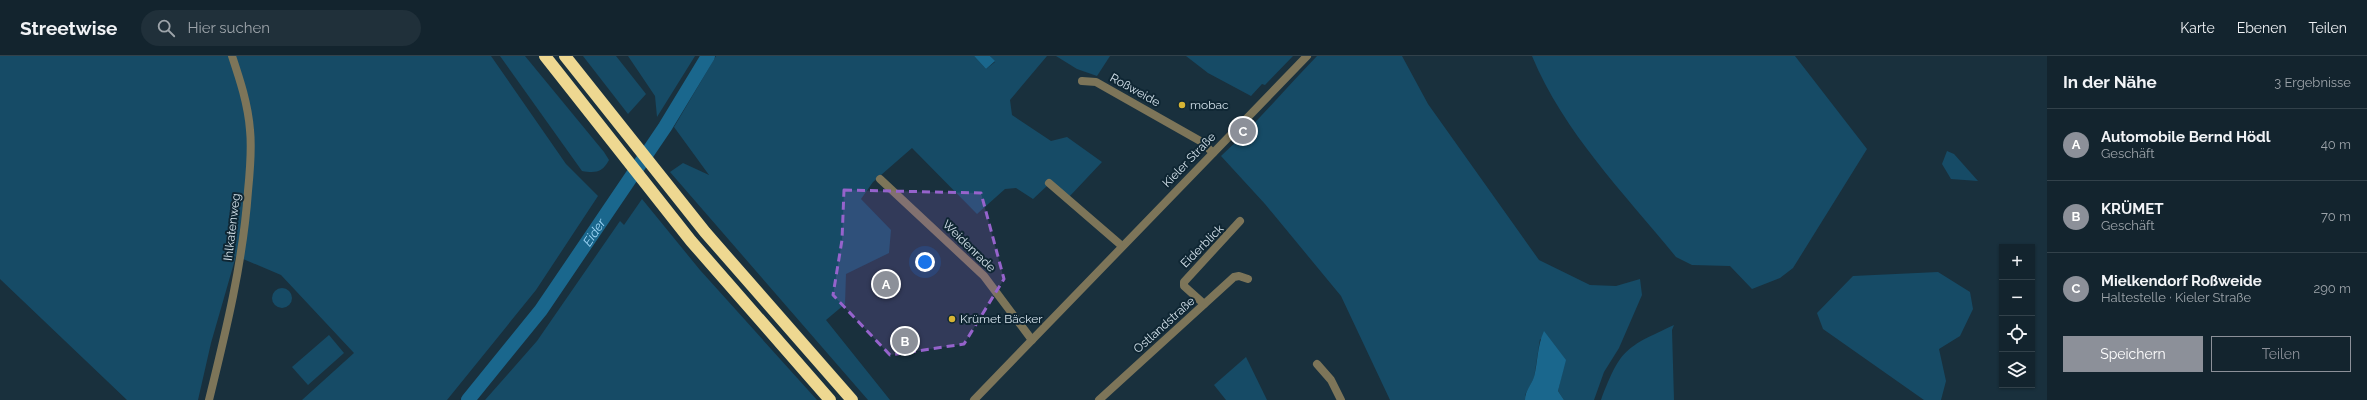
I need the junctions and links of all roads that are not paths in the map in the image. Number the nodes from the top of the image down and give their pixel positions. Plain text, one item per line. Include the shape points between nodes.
1 (232, 56) edge
2 (545, 56) edge
3 (565, 56) edge
4 (1307, 56) edge
5 (1082, 81) dead end
6 (1213, 153) junction
7 (880, 179) dead end
8 (1049, 183) dead end
9 (1240, 221) dead end
10 (1122, 246) junction
11 (1248, 279) dead end
12 (1204, 304) junction
13 (1032, 340) junction
14 (1317, 364) dead end
15 (209, 400) edge
16 (830, 400) edge
17 (852, 400) edge
18 (974, 400) edge
19 (1098, 400) edge
20 (1341, 400) edge

1 - 15 street, Ihlkatenweg via 242,86 250,130 246,224 240,265
2 - 16 highway via 650,189 747,306
3 - 17 highway via 759,296
4 - 6 street, Kieler Straße
5 - 6 street, Roßweide via 1096,82 1202,142
6 - 10 street, Kieler Straße
7 - 13 street, Weidenrade via 984,276
8 - 10 street
9 - 12 street, Eiderblick via 1184,282 1184,286
10 - 13 street, Kieler Straße
11 - 12 street, Ostlandstraße via 1234,277
12 - 19 street, Ostlandstraße
13 - 18 street, Kieler Straße
14 - 20 street via 1331,380

